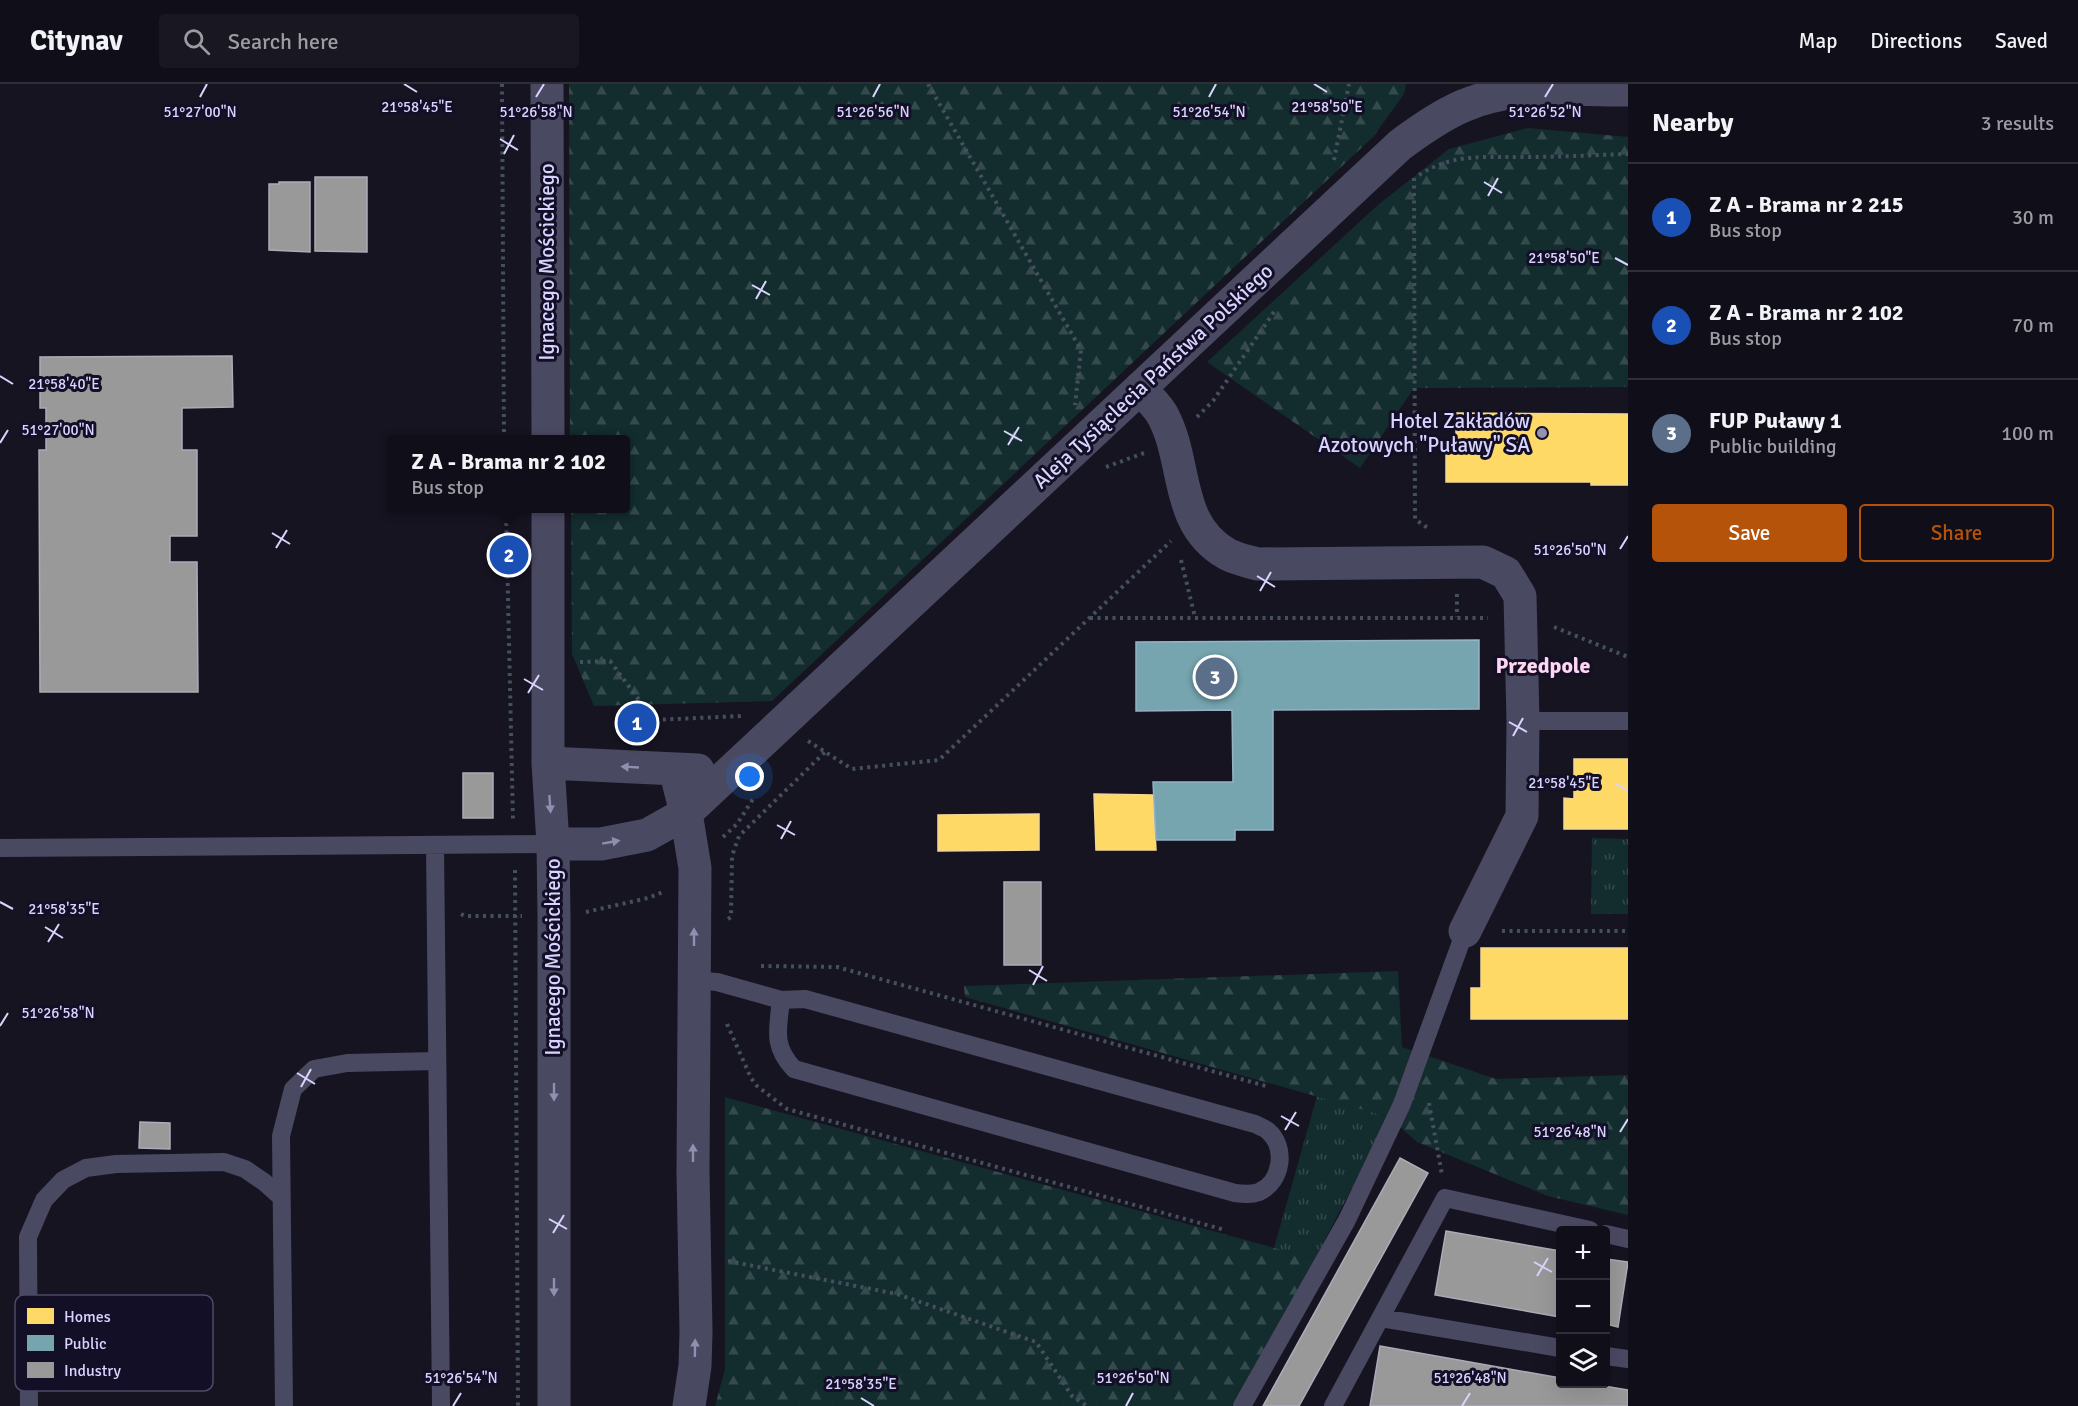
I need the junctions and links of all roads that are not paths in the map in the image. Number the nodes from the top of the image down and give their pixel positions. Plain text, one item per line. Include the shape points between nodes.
1 (547, 84) edge
2 (1628, 90) edge
3 (1460, 95) edge
4 (1140, 388) junction
5 (548, 435) edge
6 (548, 513) edge
7 (1628, 720) edge
8 (1523, 721) junction
9 (548, 764) junction
10 (675, 769) junction
11 (730, 772) junction
12 (686, 813) junction
13 (553, 844) junction
14 (435, 846) junction
15 (0, 848) edge
16 (1465, 930) joint
17 (705, 981) junction
18 (781, 1000) junction
19 (437, 1061) junction
20 (281, 1197) junction
21 (1572, 1226) edge
22 (1610, 1235) edge
23 (1628, 1239) edge
24 (28, 1295) edge
25 (1381, 1318) junction
26 (1556, 1347) edge
27 (1610, 1357) edge
28 (1628, 1359) edge
29 (29, 1391) edge
30 (29, 1406) edge
31 (284, 1406) edge
32 (441, 1406) edge
33 (554, 1406) edge
34 (689, 1406) edge
35 (1242, 1406) edge
36 (1333, 1406) edge

1 - 5 street, Ignacego Mościckiego
2 - 3 street, Aleja Tysiąclecia Państwa Polskiego
3 - 4 street, Aleja Tysiąclecia Państwa Polskiego via 1400,145
4 - 8 street via 1163,415 1193,522 1208,542 1228,555 1257,564 1483,562 1506,573 1520,596
4 - 11 street, Aleja Tysiąclecia Państwa Polskiego
6 - 9 street, Ignacego Mościckiego
7 - 8 lane
8 - 16 street via 1522,816
10 -> 9 street
9 -> 13 street, Ignacego Mościckiego
10 - 11 street
10 - 12 street
11 - 12 street, Aleja Tysiąclecia Państwa Polskiego
13 -> 12 street, Aleja Tysiąclecia Państwa Polskiego via 601,844 647,835
17 -> 12 street
13 - 14 lane
13 -> 33 street, Ignacego Mościckiego
14 - 15 lane
14 - 19 lane
16 - 35 lane via 1402,1104 1347,1220
17 - 18 lane
34 -> 17 street via 695,1366 693,1172
18 - 18 lane via 805,999 1255,1124 1278,1143 1279,1168 1261,1191 1235,1193 794,1069 784,1059 777,1038
19 - 20 lane via 347,1063 314,1069 293,1089 281,1136
19 - 32 lane
20 - 24 lane via 245,1169 224,1162 87,1168 63,1180 44,1200 28,1237
20 - 31 lane
21 - 25 lane via 1445,1198
22 - 23 lane
25 - 26 lane
25 - 36 lane
27 - 28 lane
29 - 30 lane

